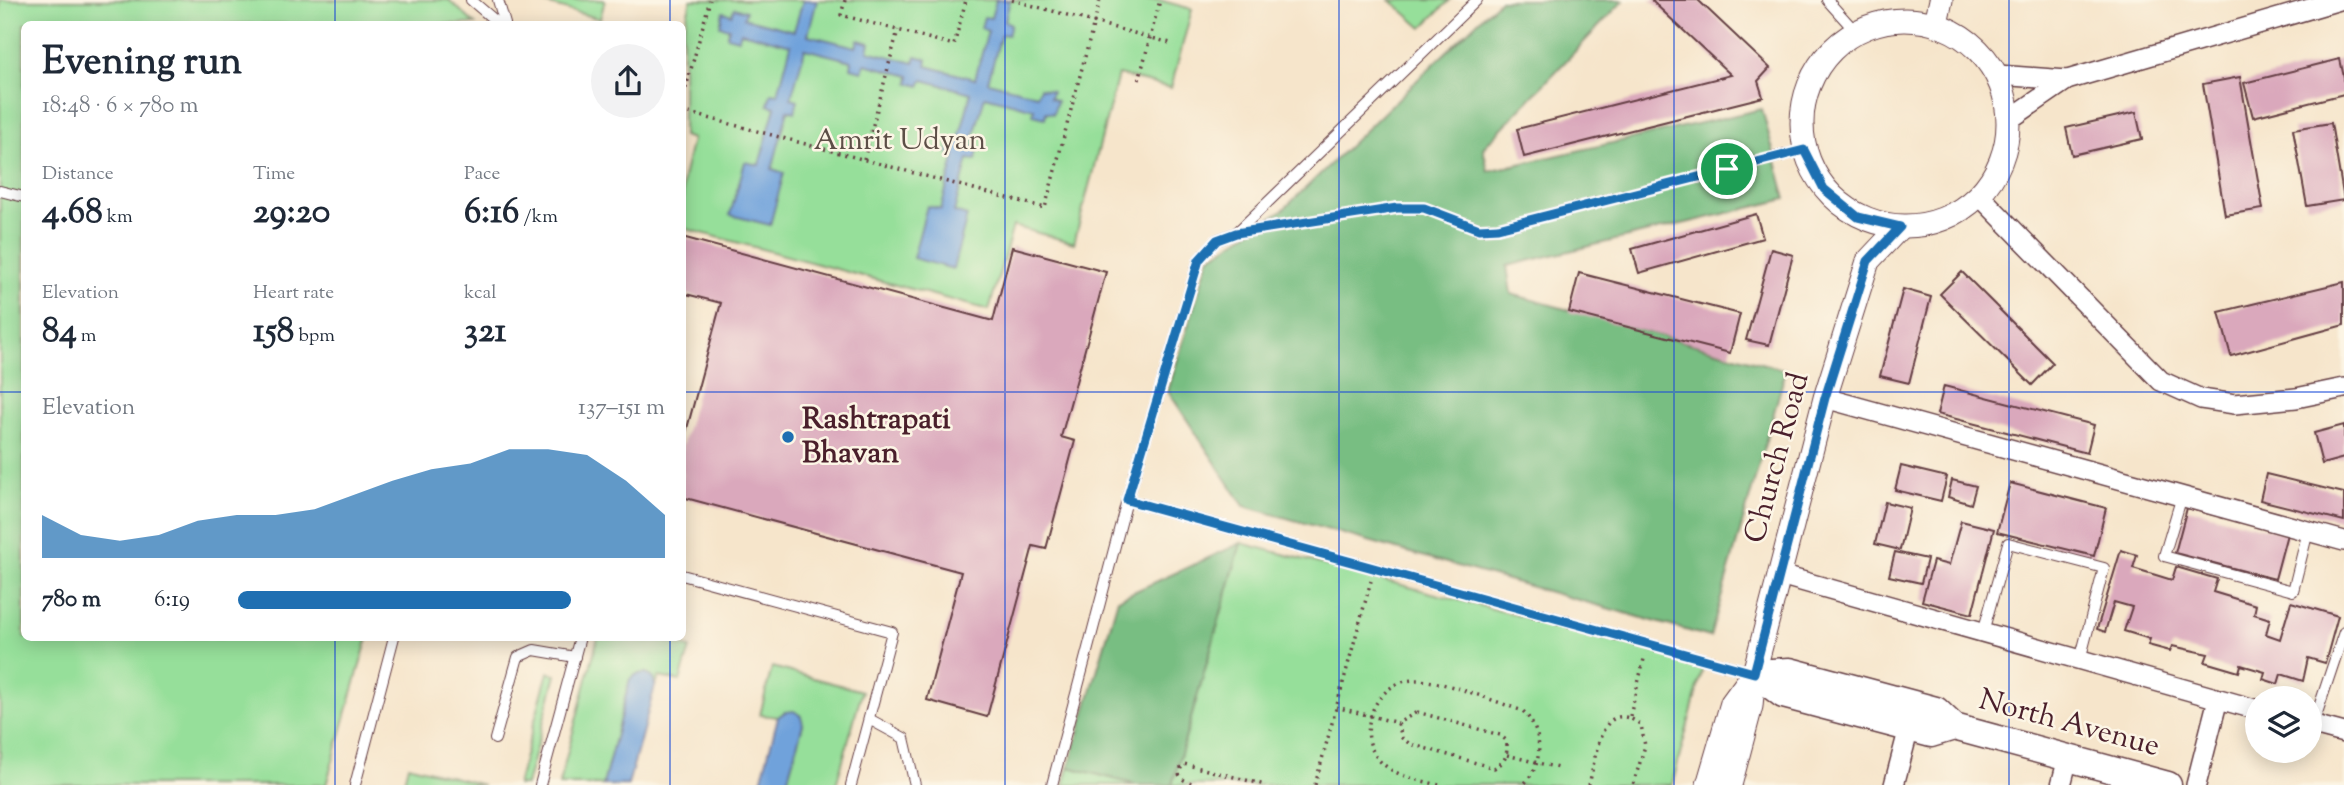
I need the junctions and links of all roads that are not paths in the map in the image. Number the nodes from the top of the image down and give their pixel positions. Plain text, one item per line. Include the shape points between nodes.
1 (471, 0) edge
2 (498, 0) edge
3 (1477, 0) edge
4 (1827, 0) edge
5 (1941, 0) edge
6 (2340, 0) edge
7 (496, 21) edge
8 (504, 21) edge
9 (1936, 23) junction
10 (1855, 31) junction
11 (1998, 75) junction
12 (2067, 80) junction
13 (2010, 119) junction
14 (1804, 150) junction
15 (0, 191) edge
16 (21, 196) edge
17 (1980, 196) junction
18 (1858, 217) junction
19 (1900, 227) junction
20 (1236, 233) junction
21 (1868, 261) junction
22 (2344, 388) edge
23 (1825, 398) junction
24 (2182, 496) junction
25 (1127, 500) junction
26 (2308, 531) junction
27 (2344, 541) edge
28 (1780, 575) junction
29 (686, 576) edge
30 (1983, 632) junction
31 (2344, 632) edge
32 (393, 641) edge
33 (579, 641) edge
34 (575, 657) junction
35 (2080, 660) junction
36 (1754, 673) junction
37 (2322, 693) edge
38 (2218, 699) junction
39 (2245, 706) edge
40 (869, 719) junction
41 (1954, 727) junction
42 (2322, 727) edge
43 (1909, 728) junction
44 (2344, 733) edge
45 (495, 739) dead end
46 (2068, 758) junction
47 (1736, 784) edge
48 (355, 785) edge
49 (540, 785) edge
50 (851, 785) edge
51 (915, 785) edge
52 (1052, 785) edge
53 (1708, 785) edge
54 (1894, 785) edge
55 (2061, 785) edge
56 (2168, 785) edge
57 (2196, 785) edge

1 - 7 lane
2 - 8 lane
3 - 20 lane
4 - 10 lane
5 - 9 street
6 - 12 street
9 - 10 street via 1900,18
9 - 11 street via 1977,46
10 - 14 street via 1828,53 1809,82 1801,115
11 - 12 street
11 - 13 street
12 - 13 street
13 - 17 street via 2003,160
14 - 18 street via 1824,189
14 - 20 lane via 1498,228 1479,229 1424,208 1397,208
15 - 16 lane
17 - 19 street via 1948,219
17 - 22 street via 2161,381 2201,398 2235,404
18 - 19 street
18 - 21 street
19 - 21 street, Church Road
20 - 25 lane via 1217,240 1199,260
21 - 23 street, Church Road
23 - 24 street
23 - 28 street, Church Road
24 - 26 street
24 - 26 lane via 2164,556 2293,591
25 - 36 lane
25 - 52 lane
26 - 27 street
28 - 30 street
28 - 36 street, Church Road
29 - 40 lane via 892,632
30 - 35 street
30 - 35 lane via 2008,543 2104,568
31 - 37 lane
32 - 48 lane
33 - 34 lane
34 - 45 lane via 534,650 518,657
34 - 49 lane
35 - 38 street
36 - 41 main road, North Avenue via 1790,671 1936,710
36 - 43 main road, North Avenue via 1783,695
36 - 47 street, Church Road
36 - 53 street, Church Road via 1731,703
38 - 39 street
38 - 57 street
40 - 50 lane
40 - 51 lane via 904,738
41 - 43 main road, North Avenue via 1931,734
41 - 46 main road, North Avenue
42 - 44 street
43 - 54 street
46 - 55 street
46 - 56 main road, North Avenue

